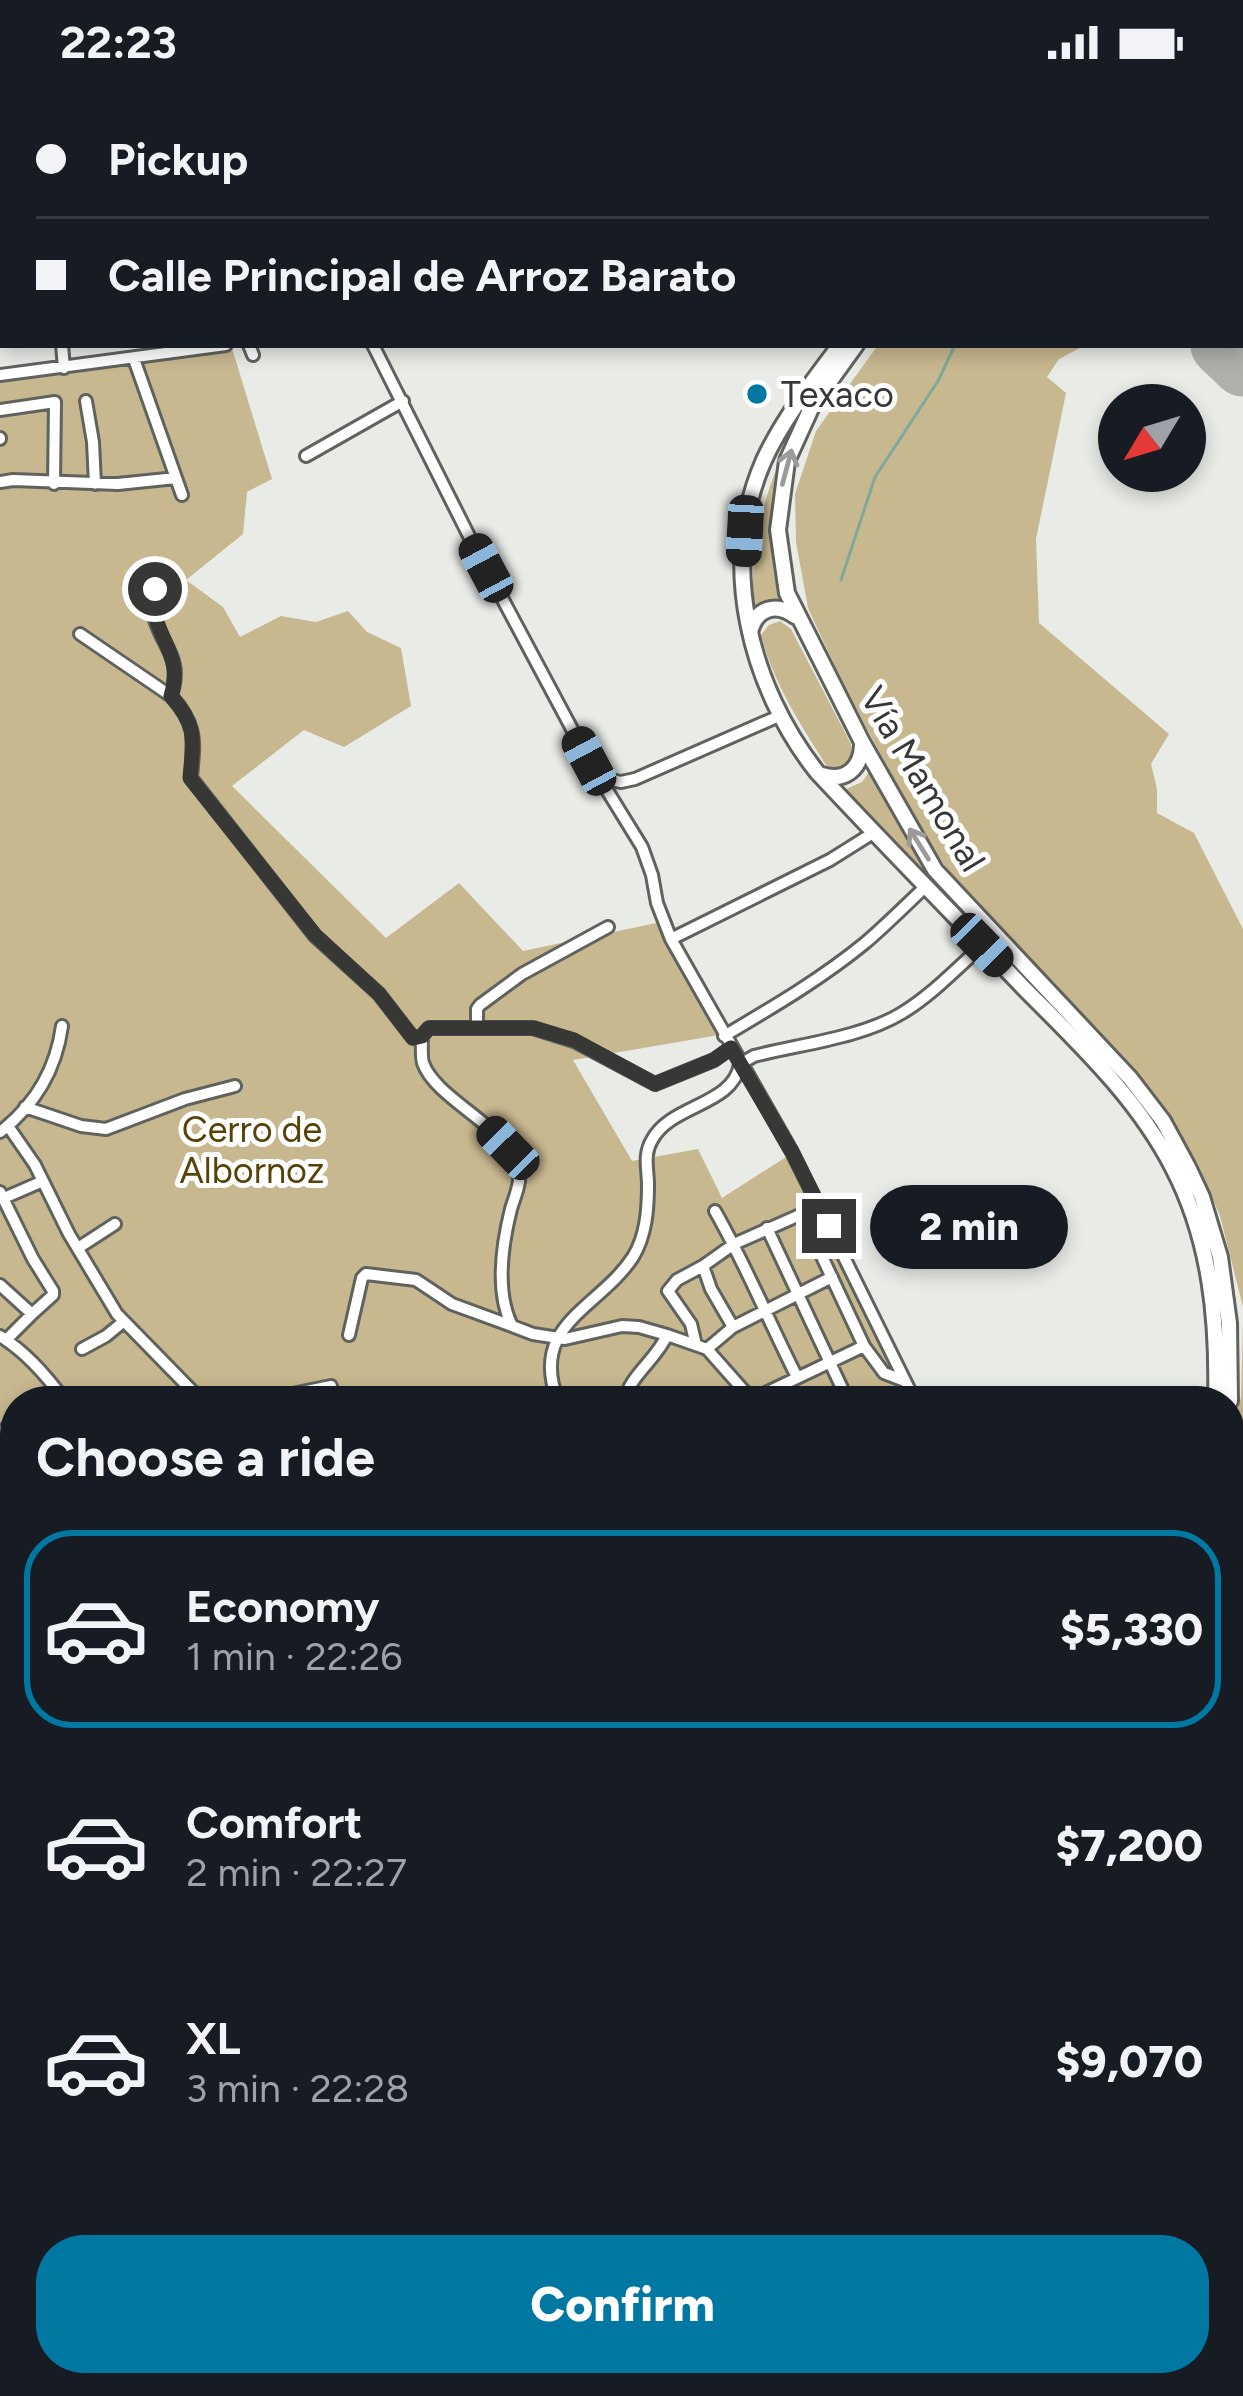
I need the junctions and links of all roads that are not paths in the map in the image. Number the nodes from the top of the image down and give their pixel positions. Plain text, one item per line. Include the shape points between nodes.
1 (62, 348) edge
2 (205, 348) edge
3 (375, 348) edge
4 (838, 348) edge
5 (854, 348) edge
6 (134, 359) junction
7 (64, 368) junction
8 (0, 375) edge
9 (86, 401) dead end
10 (404, 401) junction
11 (0, 410) edge
12 (306, 456) dead end
13 (176, 478) junction
14 (0, 482) edge
15 (54, 484) junction
16 (95, 484) junction
17 (182, 495) dead end
18 (155, 565) dead end
19 (800, 622) junction
20 (750, 632) junction
21 (80, 634) dead end
22 (171, 696) junction
23 (779, 716) junction
24 (862, 742) junction
25 (817, 772) junction
26 (600, 778) junction
27 (873, 832) junction
28 (926, 886) junction
29 (608, 927) dead end
30 (671, 939) junction
31 (982, 945) junction
32 (62, 1026) dead end
33 (477, 1028) junction
34 (422, 1036) junction
35 (724, 1036) junction
36 (731, 1048) junction
37 (740, 1064) junction
38 (235, 1086) dead end
39 (25, 1107) junction
40 (4, 1129) edge
41 (43, 1180) junction
42 (2, 1195) edge
43 (716, 1211) dead end
44 (115, 1224) dead end
45 (767, 1228) junction
46 (734, 1244) junction
47 (78, 1248) junction
48 (703, 1265) junction
49 (832, 1277) junction
50 (0, 1286) edge
51 (797, 1294) junction
52 (763, 1310) junction
53 (32, 1314) junction
54 (123, 1322) junction
55 (512, 1326) junction
56 (733, 1327) junction
57 (349, 1335) dead end
58 (668, 1335) junction
59 (3, 1338) edge
60 (559, 1338) junction
61 (864, 1346) junction
62 (702, 1347) junction
63 (82, 1349) dead end
64 (829, 1362) junction
65 (797, 1377) junction
66 (905, 1381) junction
67 (54, 1386) edge
68 (188, 1386) edge
69 (553, 1386) edge
70 (628, 1386) edge
71 (740, 1386) edge
72 (780, 1386) edge
73 (841, 1386) edge
74 (908, 1386) edge
75 (1216, 1386) edge
76 (1230, 1386) edge

1 - 7 street
2 - 6 street
3 - 10 street
4 - 20 main road, Vía Mamonal via 796,405 756,485 745,531
19 -> 5 main road, Vía Mamonal via 778,530 787,460 812,406
6 - 7 street
6 - 13 street
7 - 8 street
9 - 16 street
10 - 12 street
10 - 26 street
11 - 15 street via 55,402
13 - 16 street
13 - 17 street
14 - 15 street
15 - 16 street
18 - 22 street via 152,606 176,668
19 - 20 main road via 771,608 756,616
19 - 24 main road, Vía Mamonal
20 - 23 main road, Vía Mamonal
21 - 22 street
22 - 34 street via 193,729 190,778 315,935 413,1038
23 - 25 main road, Vía Mamonal
23 - 26 street via 635,779
24 - 25 main road via 847,775
76 -> 24 main road, Vía Mamonal via 1220,1257 1173,1139 1130,1078 935,870
25 - 27 main road, Vía Mamonal
26 - 30 street via 649,863
27 - 28 main road, Vía Mamonal
27 - 30 street
28 - 31 main road, Vía Mamonal
28 - 35 street via 833,967
29 - 33 street via 480,1004
30 - 35 street
31 - 37 street via 898,1016
31 - 75 main road, Vía Mamonal via 1119,1086 1175,1171 1211,1289
32 - 39 street via 56,1061
33 - 34 street via 429,1028
33 - 36 street via 533,1028 574,1040 655,1084
34 - 55 street via 423,1064 508,1148 520,1173 504,1245 503,1304
35 - 36 street
36 - 37 street
37 - 60 street via 730,1087 652,1140 642,1240 615,1282 572,1316
37 - 66 street
38 - 39 street via 106,1129
39 - 40 street
40 - 41 street
41 - 42 street
41 - 47 street
42 - 53 street via 53,1291
43 - 46 street
44 - 47 street
45 - 46 street
45 - 49 street via 802,1214
45 - 51 street
46 - 48 street
46 - 52 street
47 - 54 street
48 - 56 street
48 - 62 street via 668,1291
49 - 51 street
49 - 61 street
50 - 53 street
51 - 52 street
51 - 64 street
52 - 56 street
52 - 65 street
53 - 59 street
54 - 63 street
54 - 68 street
55 - 57 street via 452,1304 416,1280 366,1274
55 - 60 street
56 - 62 street
58 - 60 street via 622,1327
58 - 62 street
58 - 70 street
59 - 67 street
60 - 69 street via 550,1359
61 - 64 street
61 - 66 street via 884,1373
62 - 71 street
64 - 65 street
64 - 73 street
65 - 72 street
66 - 74 street

